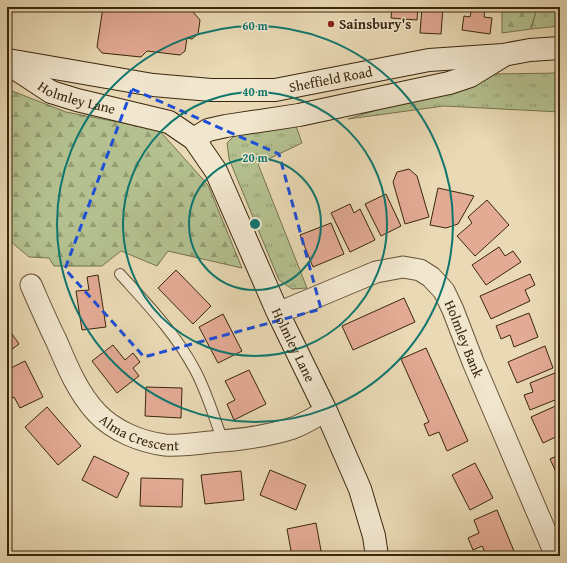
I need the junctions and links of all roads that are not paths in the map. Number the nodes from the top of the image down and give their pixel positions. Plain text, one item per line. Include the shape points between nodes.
1 (560, 48) edge
2 (503, 55) junction
3 (7, 60) edge
4 (7, 64) edge
5 (194, 139) junction
6 (120, 274) dead end
7 (31, 285) dead end
8 (278, 313) junction
9 (326, 411) junction
10 (223, 441) junction
11 (377, 556) edge
12 (556, 556) edge

1 - 2 main road, Sheffield Road
2 - 3 main road, Sheffield Road via 429,60 275,90 211,90 153,85
2 - 5 main road via 470,76 449,83 299,115 226,126 208,130
4 - 5 main road, Holmley Lane via 51,92 169,122
5 - 8 main road, Holmley Lane via 216,171
6 - 10 lane via 168,328 184,351 196,371
7 - 10 street, Alma Crescent via 81,392 106,422 122,432 165,445
8 - 9 main road, Holmley Lane
8 - 12 street, Holmley Bank via 376,272 402,267 420,270 431,277 444,291 453,310
9 - 10 street, Alma Crescent via 295,427 273,434
9 - 11 main road, Holmley Lane via 360,488

